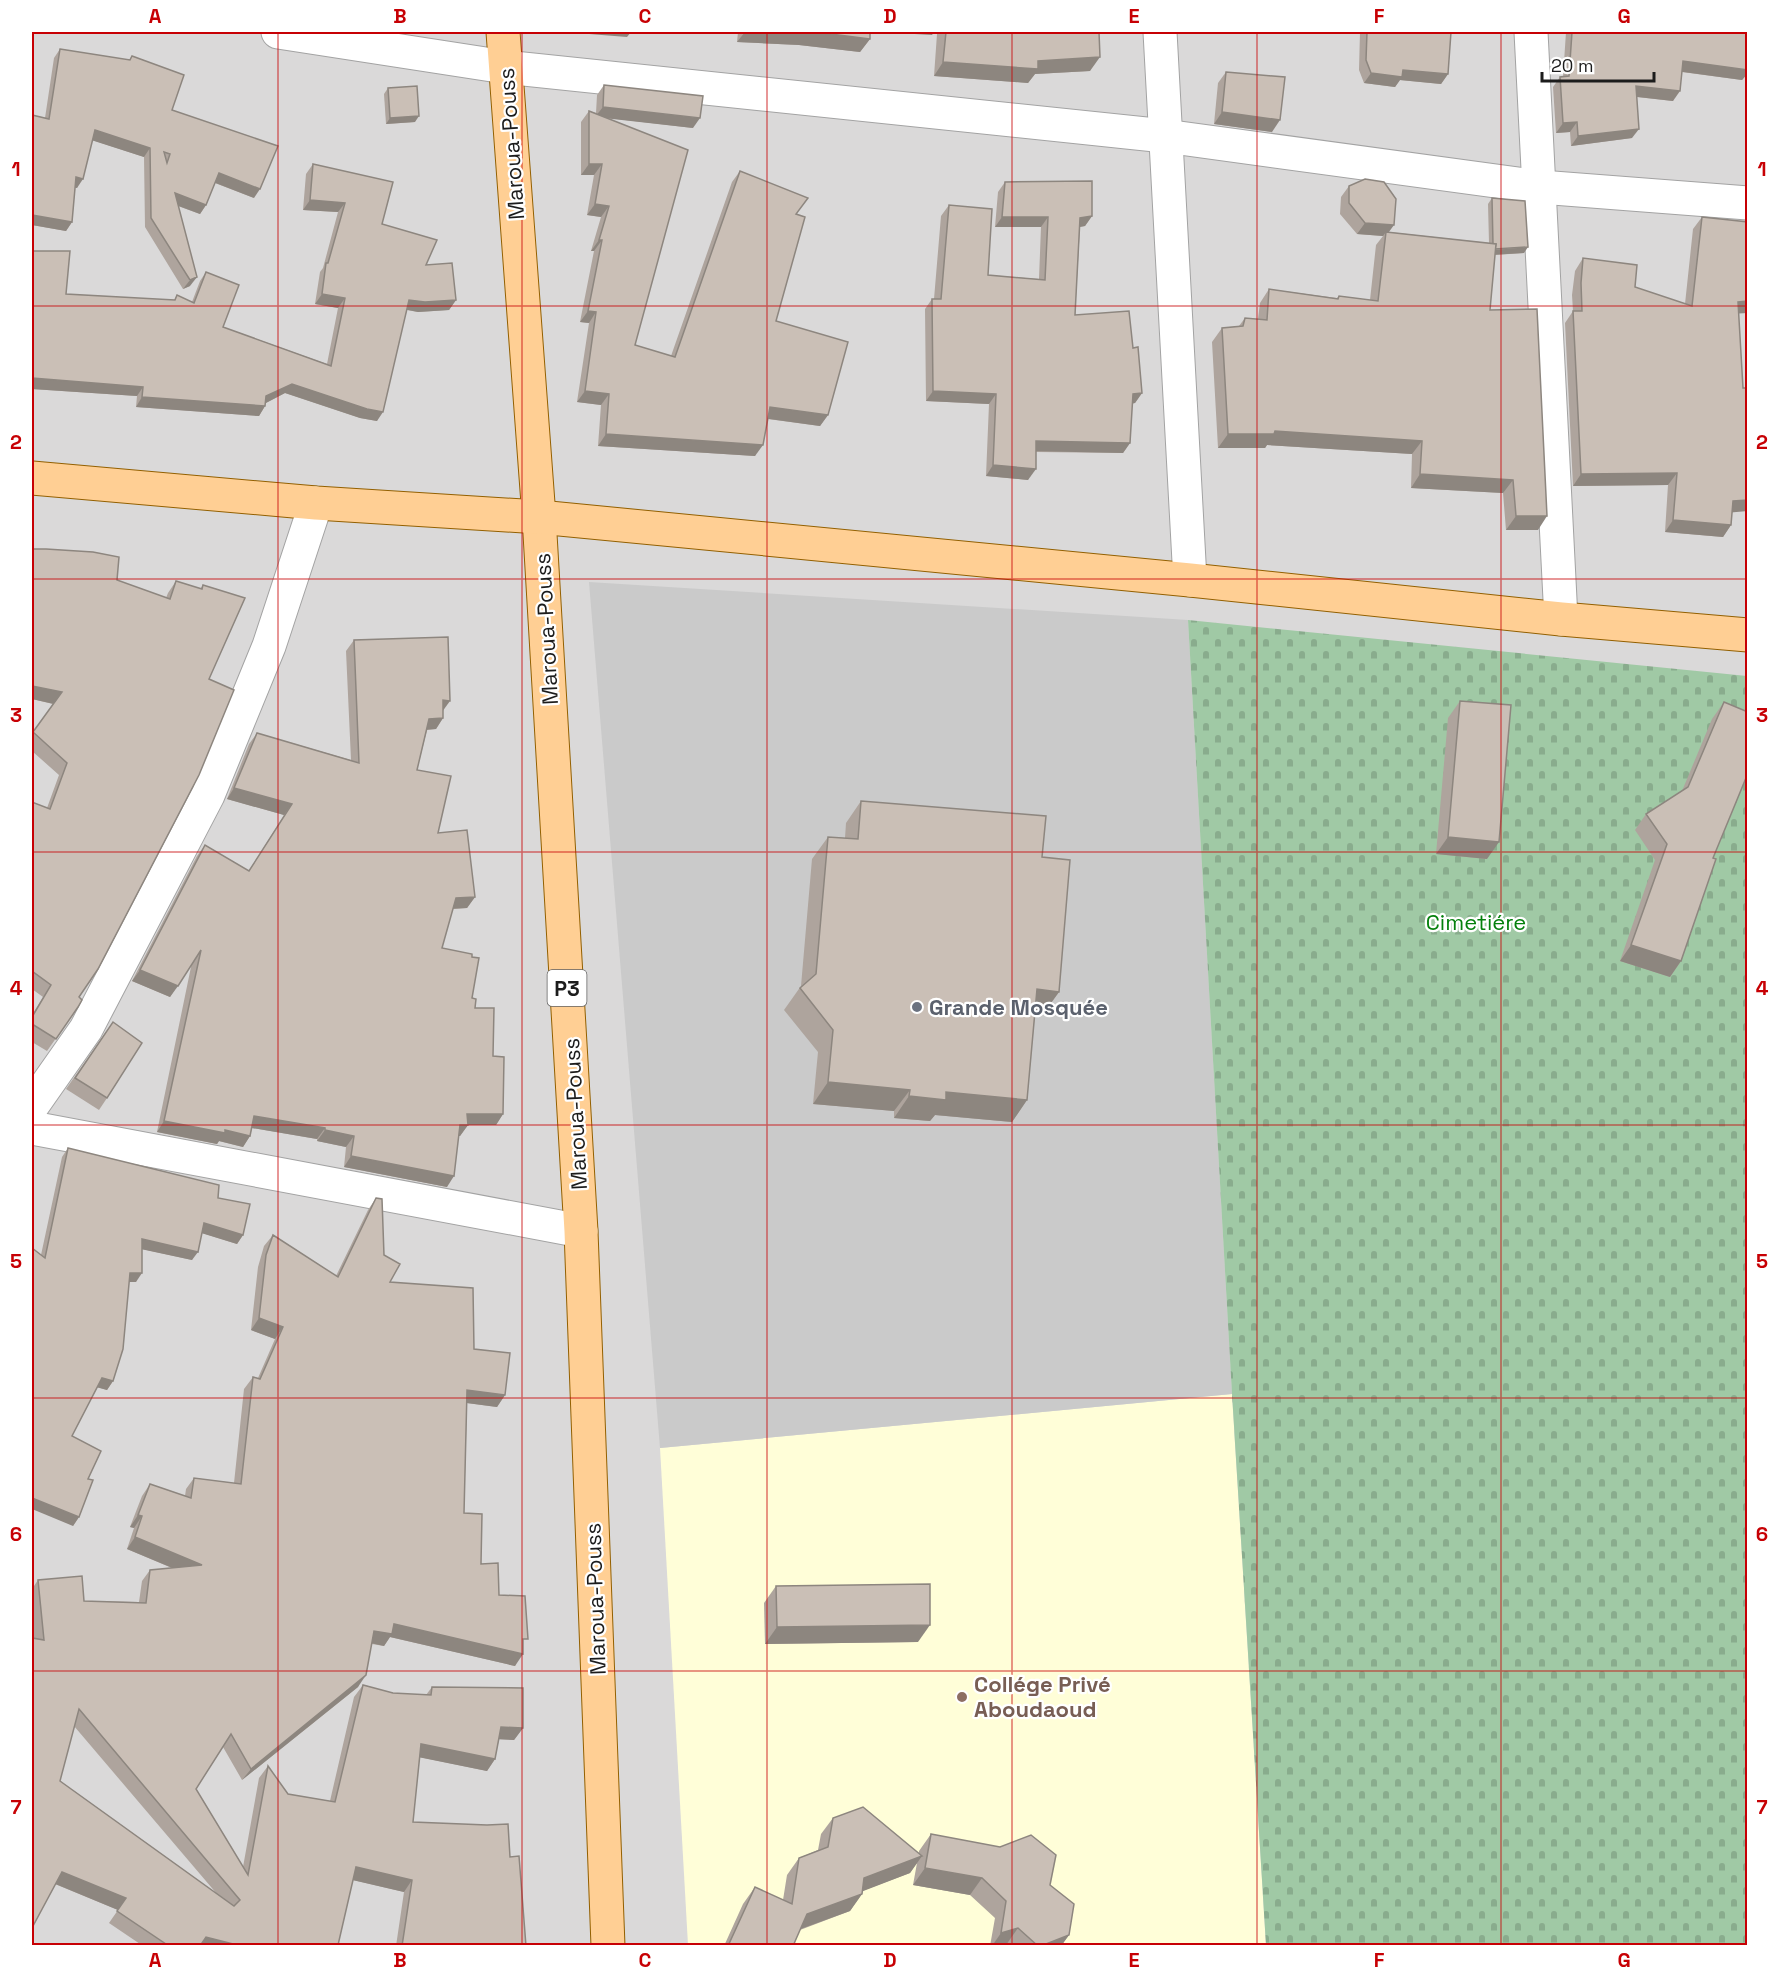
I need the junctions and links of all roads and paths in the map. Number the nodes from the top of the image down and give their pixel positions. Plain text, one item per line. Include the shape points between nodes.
1 (278, 32) edge
2 (503, 32) edge
3 (1160, 32) edge
4 (1531, 32) edge
5 (506, 67) junction
6 (1165, 136) junction
7 (1540, 187) junction
8 (1748, 203) edge
9 (32, 478) edge
10 (316, 503) junction
11 (539, 518) junction
12 (1190, 580) junction
13 (1562, 619) junction
14 (1748, 634) edge
15 (32, 1106) edge
16 (32, 1128) edge
17 (582, 1231) junction
18 (608, 1946) edge

1 - 5 street
2 - 5 main road, Maroua-Pouss / P3
3 - 6 street
4 - 7 street
5 - 6 street
5 - 11 main road, Maroua-Pouss / P3
6 - 7 street
6 - 12 street
7 - 8 street
7 - 13 street
9 - 10 main road
10 - 11 main road
10 - 15 street via 269,646 208,795 86,1029
11 - 12 main road
11 - 17 main road, Maroua-Pouss / P3
12 - 13 main road
13 - 14 main road
16 - 17 street
17 - 18 main road, Maroua-Pouss / P3

